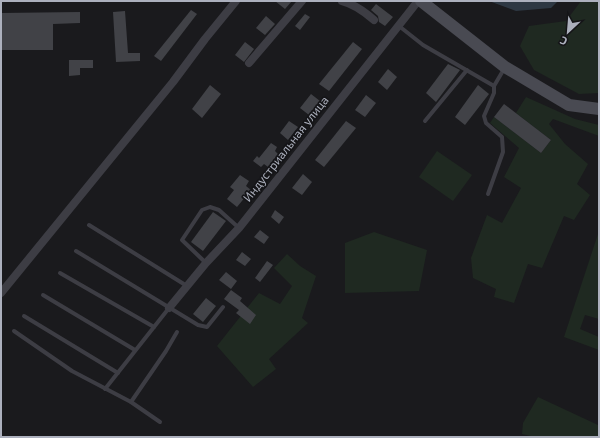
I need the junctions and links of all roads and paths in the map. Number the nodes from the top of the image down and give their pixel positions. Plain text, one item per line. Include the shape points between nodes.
1 (236, 1) edge
2 (302, 1) edge
3 (342, 1) edge
4 (418, 1) edge
5 (421, 1) edge
6 (374, 20) dead end
7 (399, 26) junction
8 (249, 63) dead end
9 (505, 67) junction
10 (467, 70) junction
11 (494, 86) junction
12 (599, 109) edge
13 (425, 121) dead end
14 (488, 194) dead end
15 (88, 225) dead end
16 (239, 228) junction
17 (76, 251) dead end
18 (206, 263) junction
19 (60, 273) dead end
20 (187, 286) junction
21 (1, 294) edge
22 (43, 295) dead end
23 (223, 307) dead end
24 (169, 308) junction
25 (24, 316) dead end
26 (154, 327) junction
27 (14, 331) dead end
28 (177, 332) dead end
29 (135, 350) junction
30 (118, 373) junction
31 (105, 389) junction
32 (131, 402) junction
33 (160, 422) dead end

1 - 21 street
2 - 8 street
3 - 6 street via 365,12
4 - 7 street, Индустриальная улица
5 - 9 street
7 - 10 lane via 424,46
7 - 16 street, Индустриальная улица
9 - 11 lane
9 - 12 street via 569,105
10 - 11 lane
10 - 13 lane
11 - 14 lane via 494,93 484,116 486,123 502,137 503,152
15 - 20 lane
16 - 18 street, Индустриальная улица
16 - 18 lane via 219,210 202,210 182,240
17 - 24 lane
18 - 20 street, Индустриальная улица
19 - 26 lane
20 - 24 street, Индустриальная улица
22 - 29 lane
23 - 24 lane via 207,328
24 - 26 lane
25 - 30 lane
26 - 29 lane
27 - 31 lane via 72,371
28 - 32 lane
29 - 30 lane
30 - 31 lane
31 - 32 lane
32 - 33 lane

